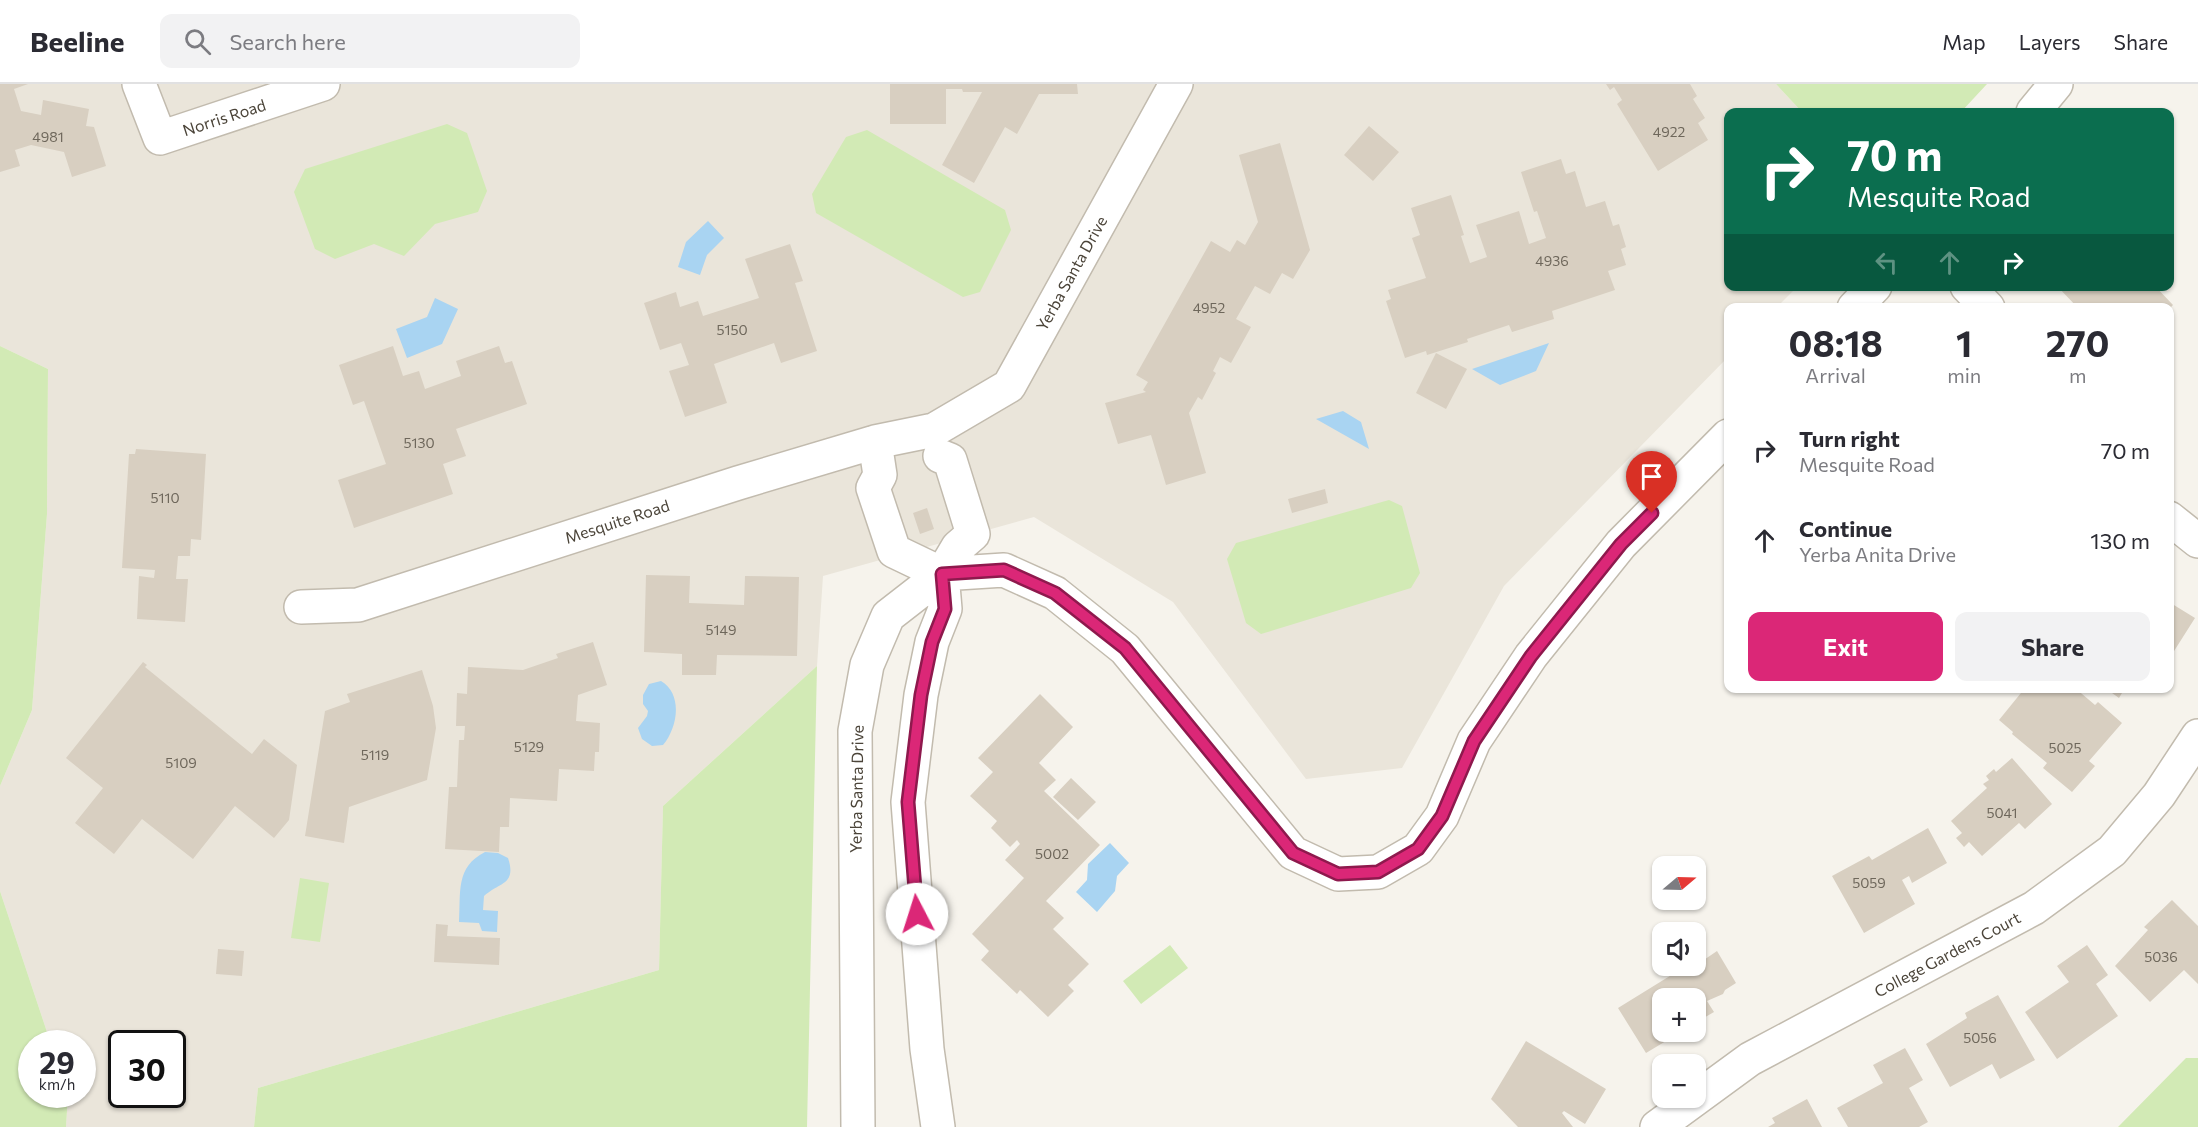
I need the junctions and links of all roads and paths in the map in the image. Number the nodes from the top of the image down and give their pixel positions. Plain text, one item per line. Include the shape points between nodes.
1 (139, 84) edge
2 (323, 84) edge
3 (1176, 84) edge
4 (2056, 84) edge
5 (2036, 108) edge
6 (1870, 291) edge
7 (1971, 291) edge
8 (1859, 303) edge
9 (1983, 303) edge
10 (1724, 440) edge
11 (875, 442) junction
12 (937, 443) junction
13 (2174, 522) edge
14 (2198, 541) edge
15 (939, 561) junction
16 (301, 607) dead end
17 (2198, 736) edge
18 (858, 1127) edge
19 (938, 1127) edge
20 (1657, 1127) edge

1 - 2 street, Norris Road via 160,138
3 - 12 street, Yerba Santa Drive via 1009,386
4 - 5 street
6 - 8 street
7 - 9 street
10 - 15 street via 1621,544 1531,656 1474,741 1442,816 1418,849 1378,872 1338,874 1293,853 1125,648 1055,593 1004,570
11 - 12 street, Mesquite Road
11 - 15 street via 880,476 892,481
11 - 16 street, Mesquite Road via 358,605
12 - 15 street via 950,460 973,534
13 - 14 street
15 - 18 street, Yerba Santa Drive via 888,616 867,665 855,731
15 - 19 street via 945,609 932,642 921,695 908,802 927,1049
17 - 20 street, College Gardens Court via 2159,795 2112,851 2034,908 1750,1059

